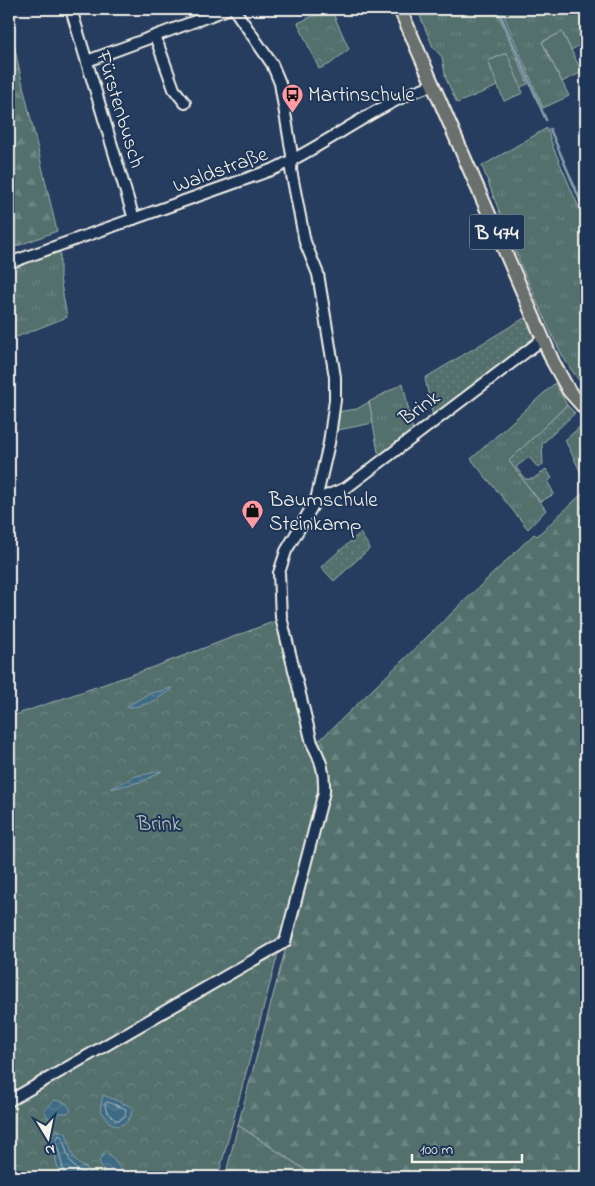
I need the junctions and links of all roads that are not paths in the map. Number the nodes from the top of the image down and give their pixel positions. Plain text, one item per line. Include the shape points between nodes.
1 (71, 9) edge
2 (228, 9) edge
3 (234, 9) edge
4 (400, 9) edge
5 (156, 36) junction
6 (87, 60) junction
7 (432, 85) junction
8 (185, 103) dead end
9 (292, 161) junction
10 (134, 219) junction
11 (9, 263) edge
12 (542, 339) junction
13 (586, 410) edge
14 (316, 500) junction
15 (9, 1101) edge

1 - 6 street, Fürstenbusch
2 - 5 street
3 - 9 street via 278,77
4 - 7 main road, B 474
5 - 6 street
5 - 8 street via 174,90
6 - 10 street, Fürstenbusch
7 - 9 street, Waldstraße via 399,98
7 - 12 main road, B 474
9 - 10 street, Waldstraße via 253,178
9 - 14 street via 305,242 318,274 334,376 329,443
10 - 11 street, Waldstraße
12 - 13 main road, B 474 via 559,376
12 - 14 street, Brink via 346,488
14 - 15 street via 286,551 279,573 281,617 290,659 312,743 325,774 324,792 285,942

